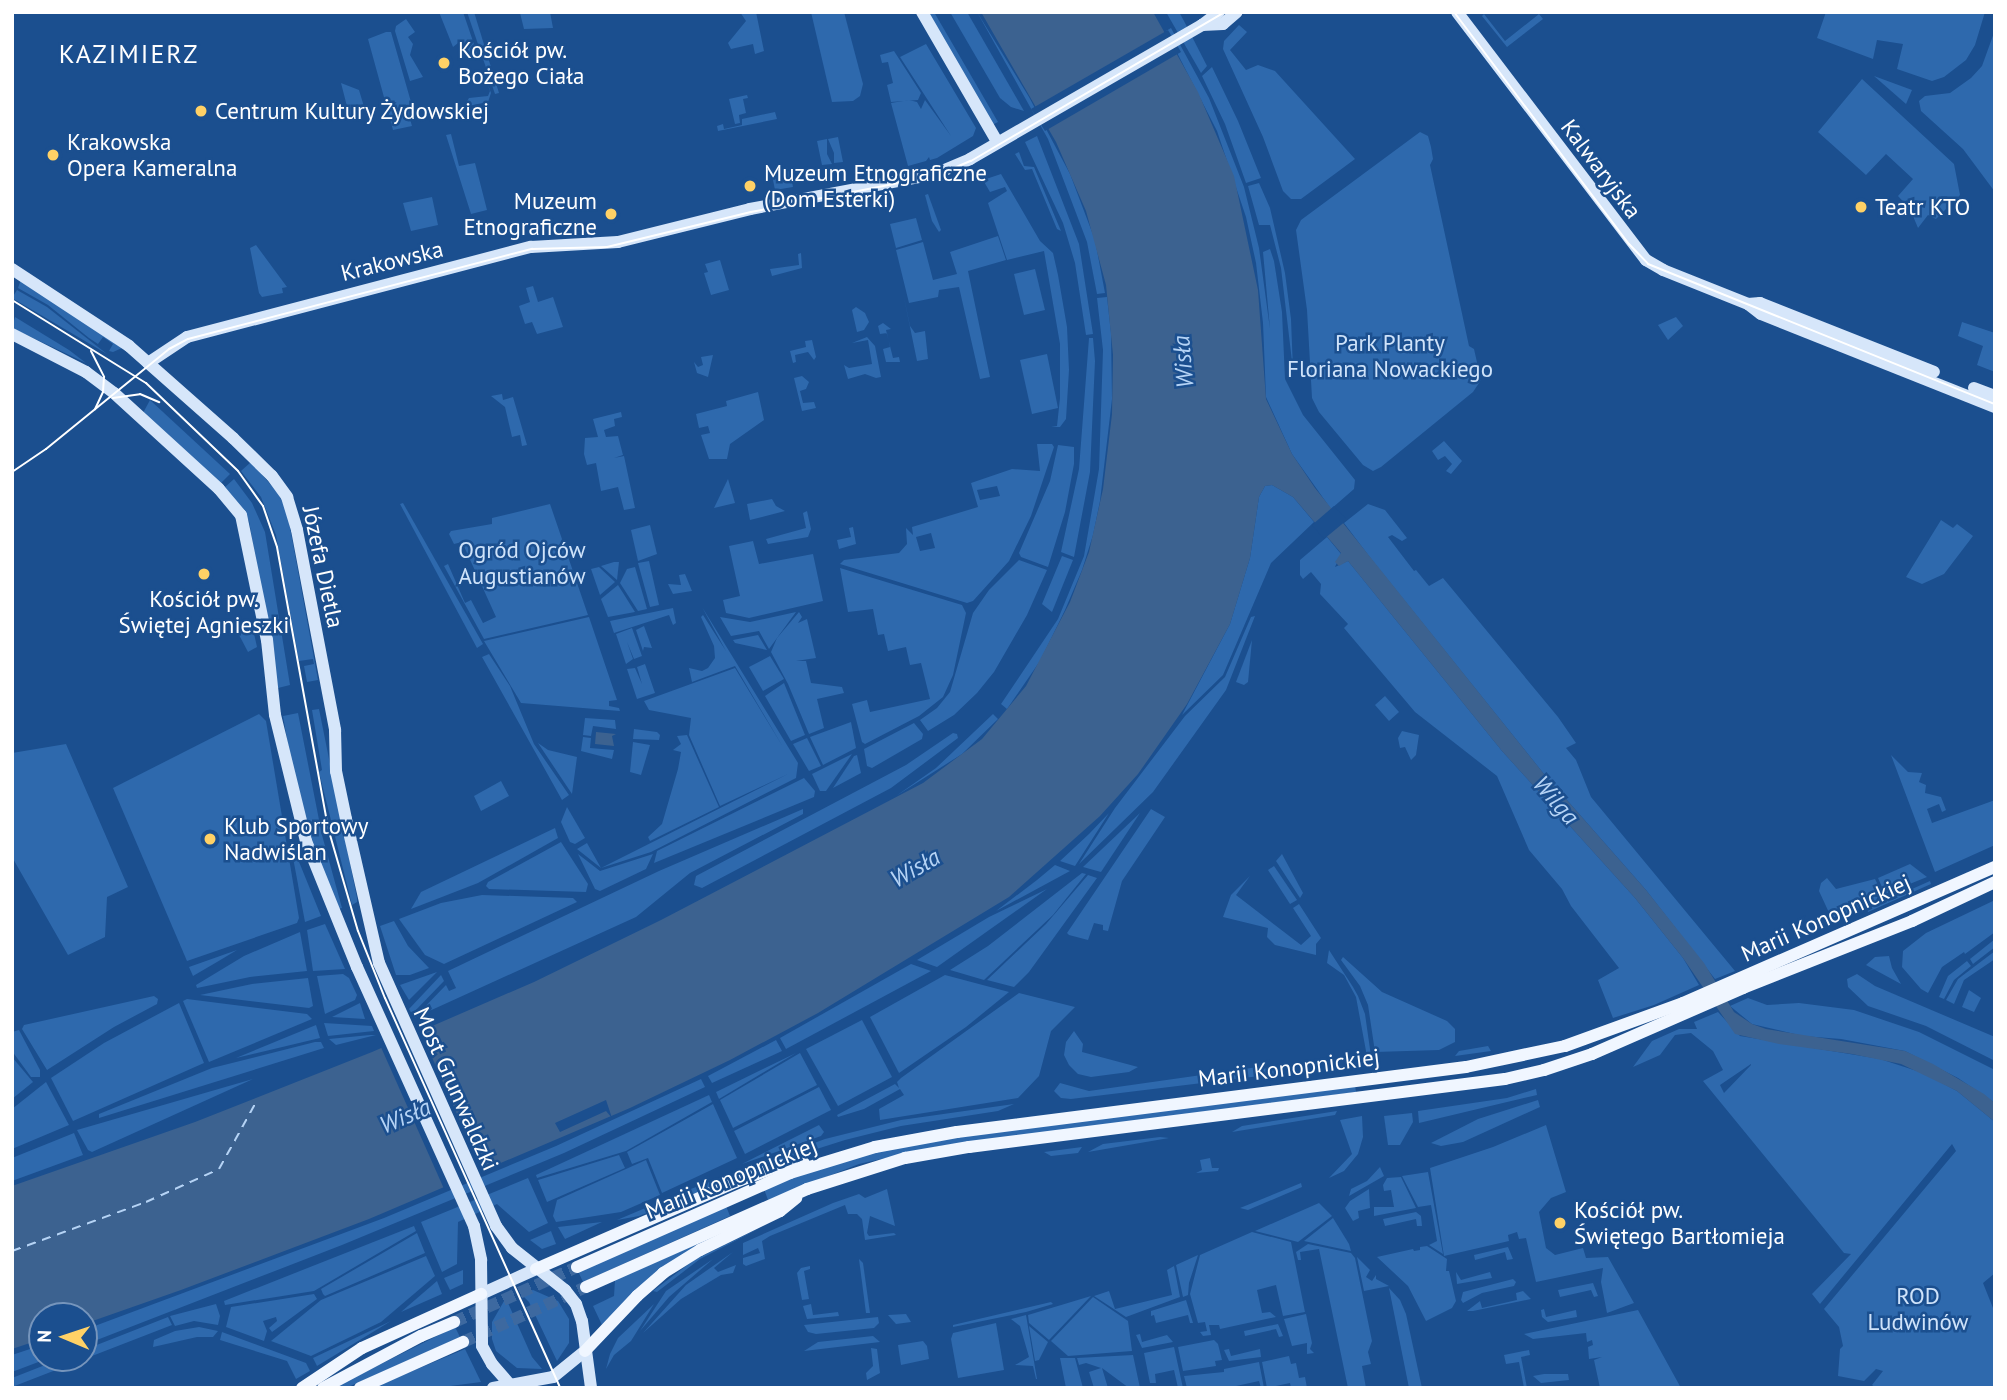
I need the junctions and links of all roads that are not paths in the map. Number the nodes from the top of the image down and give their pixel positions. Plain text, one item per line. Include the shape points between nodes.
1 (922, 12) edge
2 (1219, 12) edge
3 (1237, 12) edge
4 (1457, 12) edge
5 (1196, 28) junction
6 (999, 143) junction
7 (12, 269) edge
8 (1748, 304) junction
9 (12, 334) edge
10 (148, 363) junction
11 (1995, 396) edge
12 (1995, 407) edge
13 (1995, 867) edge
14 (1995, 882) edge
15 (1741, 984) junction
16 (391, 995) joint
17 (1685, 1008) junction
18 (822, 1162) junction
19 (807, 1189) junction
20 (577, 1267) tunnel mouth
21 (536, 1269) junction
22 (586, 1287) tunnel mouth
23 (481, 1294) junction
24 (454, 1322) tunnel mouth
25 (463, 1342) tunnel mouth
26 (585, 1351) junction
27 (513, 1387) edge
28 (302, 1388) edge
29 (323, 1388) edge
30 (360, 1388) edge
31 (493, 1388) edge
32 (591, 1388) edge

1 - 6 street
2 - 5 street
3 - 5 street via 1223,24
4 - 8 street, Kalwaryjska via 1646,260
5 - 6 street, Krakowska
6 - 10 street, Krakowska via 954,167 919,177 750,209 614,243 531,247 311,302 186,337
7 - 10 street, Józefa Dietla via 108,331
8 - 11 street, Kalwaryjska via 1760,303
8 - 12 street, Kalwaryjska via 1761,314
9 - 23 street, Most Grunwaldzki via 86,372 113,392 219,489 241,515 267,640 275,715 297,811 374,1003 466,1208 478,1241
10 - 16 street, Józefa Dietla via 264,467 291,506 335,730 336,771 371,939
13 - 15 main road, Marii Konopnickiej
14 - 15 main road, Marii Konopnickiej via 1912,921
15 - 17 main road, Marii Konopnickiej
16 - 21 street, Most Grunwaldzki via 483,1199 507,1242
17 - 18 main road, Marii Konopnickiej via 1602,1035 1483,1064 949,1133
17 - 19 main road, Marii Konopnickiej via 1571,1062 1521,1076 946,1150 879,1164
18 - 20 main road, Marii Konopnickiej
18 - 21 main road via 779,1166 736,1182
19 - 22 main road, Marii Konopnickiej
19 - 26 main road via 780,1211 663,1273
21 - 23 street
21 - 26 street via 576,1304
23 - 27 street via 482,1346
23 - 28 main road via 362,1348
24 - 29 main road
25 - 30 main road
26 - 27 street via 555,1377
26 - 32 street
27 - 31 street

